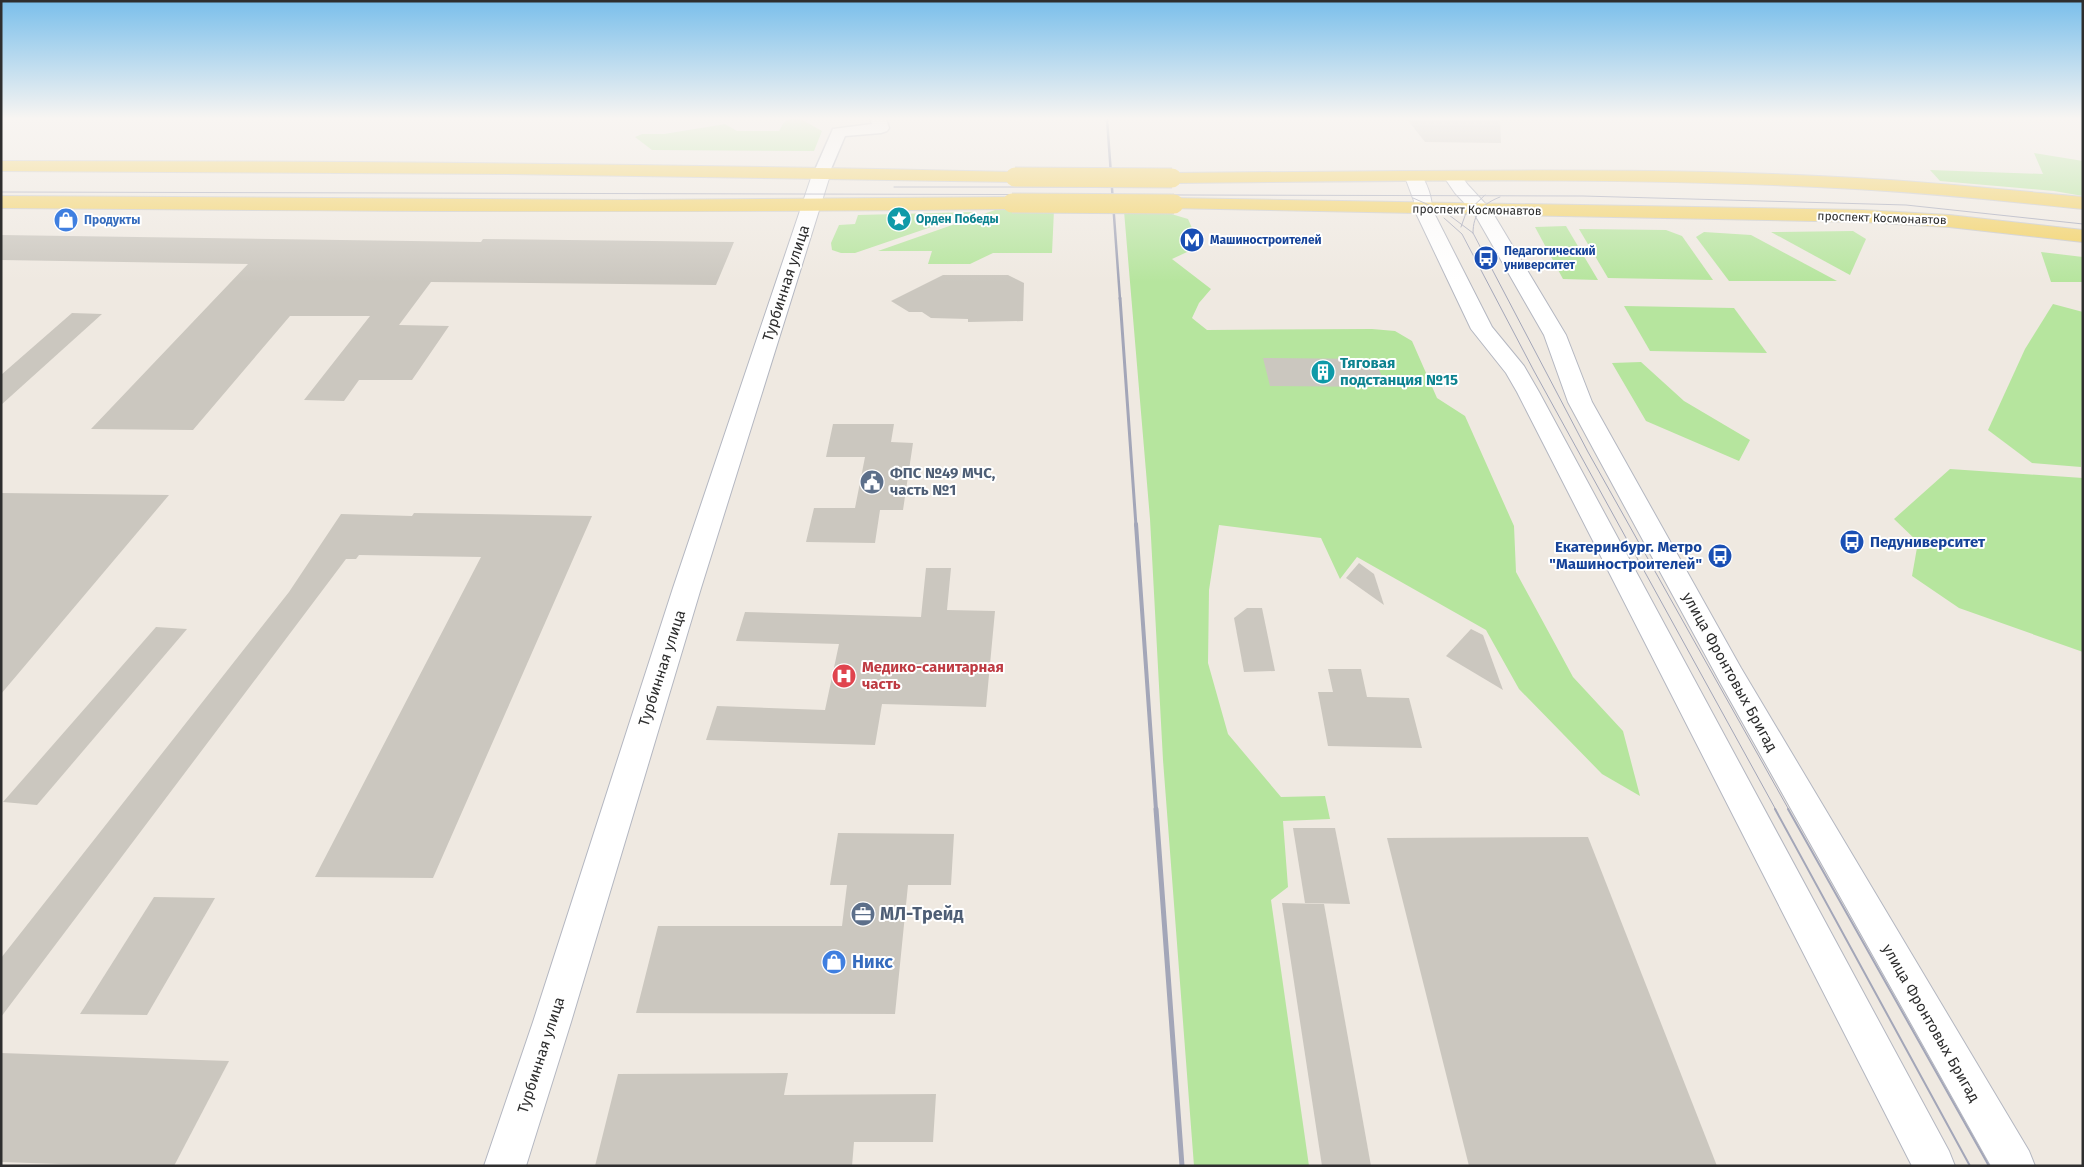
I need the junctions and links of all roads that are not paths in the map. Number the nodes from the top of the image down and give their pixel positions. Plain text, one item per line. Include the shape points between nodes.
1 (821, 173) edge
2 (878, 173) edge
3 (1414, 177) junction
4 (1453, 177) junction
5 (2057, 200) junction
6 (1, 202) edge
7 (2083, 202) edge
8 (810, 206) junction
9 (2083, 207) edge
10 (1422, 209) junction
11 (1482, 210) junction
12 (2083, 236) edge
13 (505, 1166) edge
14 (1934, 1166) edge
15 (2014, 1166) edge

1 - 8 main road, Турбинная улица
2 - 3 main road, bridge via 1015,177
3 - 4 main road
3 - 10 main road via 1423,201
4 - 5 main road via 1832,182
4 - 11 main road, улица Фронтовых Бригад
5 - 7 main road
5 - 9 main road
6 - 8 main road, проспект Космонавтов
8 - 10 main road, проспект Космонавтов, bridge via 1012,203
8 - 13 main road, Турбинная улица
10 - 11 main road, проспект Космонавтов
10 - 14 main road via 1482,329 1516,371 1528,392
11 - 12 main road, проспект Космонавтов via 1907,218
11 - 15 main road, улица Фронтовых Бригад via 1554,336 1580,402 1721,659

